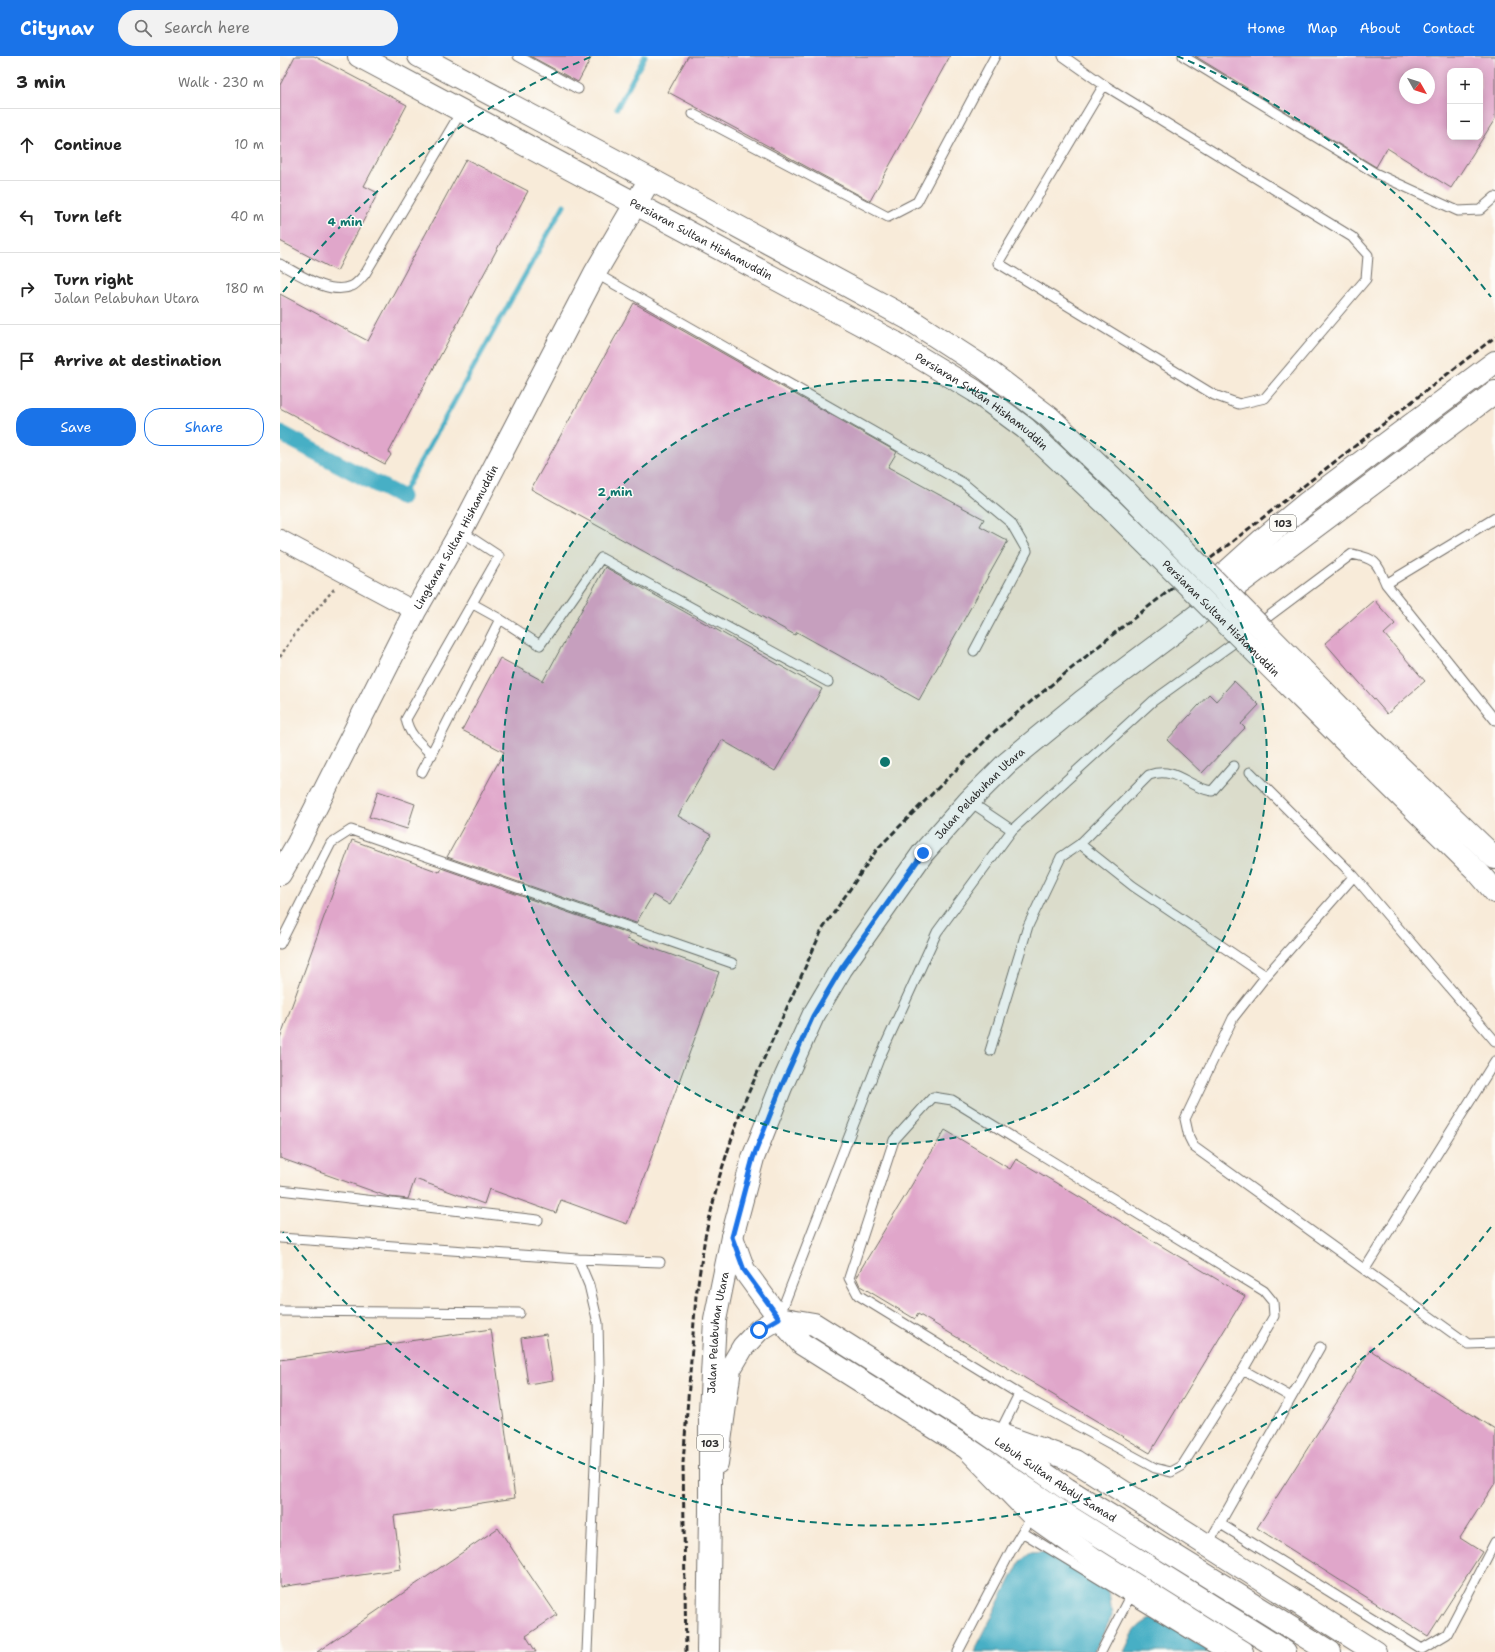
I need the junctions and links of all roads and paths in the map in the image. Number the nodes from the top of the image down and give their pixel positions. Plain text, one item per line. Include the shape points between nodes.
1 (359, 56) edge
2 (419, 56) edge
3 (518, 56) edge
4 (995, 56) edge
5 (1063, 56) edge
6 (1183, 56) edge
7 (1104, 85) junction
8 (578, 89) dead end
9 (462, 110) junction
10 (693, 114) dead end
11 (650, 179) junction
12 (1495, 197) edge
13 (636, 203) junction
14 (280, 264) edge
15 (595, 273) junction
16 (1495, 362) edge
17 (1495, 392) edge
18 (1495, 518) edge
19 (461, 531) junction
20 (280, 540) edge
21 (347, 575) junction
22 (1386, 584) junction
23 (473, 604) junction
24 (415, 611) junction
25 (500, 618) junction
26 (974, 651) dead end
27 (280, 657) edge
28 (828, 682) dead end
29 (1084, 700) junction
30 (1495, 720) edge
31 (1366, 748) junction
32 (432, 755) junction
33 (1234, 766) dead end
34 (422, 772) dead end
35 (1250, 772) dead end
36 (969, 801) junction
37 (1012, 830) junction
38 (1080, 844) junction
39 (1495, 858) edge
40 (280, 874) edge
41 (1354, 876) junction
42 (1495, 892) edge
43 (280, 944) edge
44 (732, 963) dead end
45 (1266, 976) junction
46 (1495, 1041) edge
47 (990, 1051) dead end
48 (1495, 1061) edge
49 (280, 1190) edge
50 (538, 1220) dead end
51 (732, 1237) junction
52 (280, 1238) edge
53 (578, 1259) junction
54 (660, 1262) dead end
55 (1365, 1269) junction
56 (280, 1311) edge
57 (519, 1313) dead end
58 (779, 1318) junction
59 (1495, 1343) edge
60 (1320, 1347) dead end
61 (1243, 1370) junction
62 (1019, 1394) junction
63 (1291, 1397) junction
64 (976, 1426) junction
65 (999, 1434) junction
66 (967, 1448) junction
67 (710, 1512) junction
68 (1219, 1523) junction
69 (1028, 1524) junction
70 (1495, 1542) edge
71 (1207, 1546) junction
72 (1129, 1598) junction
73 (587, 1652) edge
74 (708, 1652) edge
75 (958, 1652) edge
76 (1101, 1652) edge
77 (1219, 1652) edge
78 (1242, 1652) edge
79 (1285, 1652) edge
80 (1330, 1652) edge
81 (1375, 1652) edge

1 - 9 street, Persiaran Sultan Hishamuddin
2 - 11 street, Persiaran Sultan Hishamuddin
3 - 8 lane
4 - 10 lane via 917,202 888,218
5 - 7 lane
6 - 12 lane via 1375,173 1458,211 1480,210
7 - 7 lane via 1352,237 1368,255 1366,279 1265,398 1239,404 1214,395 998,263
9 - 13 street, Persiaran Sultan Hishamuddin
9 - 14 lane via 365,274 353,286 340,289 320,286
11 - 13 street, Lingkaran Sultan Hishamuddin
11 - 31 street, Persiaran Sultan Hishamuddin, bridge via 909,319 983,367 1049,417 1121,486
13 - 15 street, Lingkaran Sultan Hishamuddin
13 - 31 street, Persiaran Sultan Hishamuddin, bridge via 894,342 975,391 1026,428
15 - 19 street, Lingkaran Sultan Hishamuddin
15 - 26 lane via 963,483 1011,523 1027,551
16 - 29 street, 103 via 1308,502
17 - 29 street
18 - 22 lane
19 - 23 lane via 499,556
19 - 24 street, Lingkaran Sultan Hishamuddin
20 - 21 street
21 - 24 street
21 - 27 path via 296,632
22 - 30 lane
22 - 37 lane via 1376,563 1366,556 1352,554 1153,702
23 - 25 lane
23 - 32 lane via 406,719 407,728 412,735
24 - 40 street, Lingkaran Sultan Hishamuddin
25 - 28 lane via 540,645 600,558
25 - 32 lane
29 - 36 street, Jalan Pelabuhan Utara / 103 via 1007,763
31 - 39 street, Persiaran Sultan Hishamuddin
31 - 42 street, Persiaran Sultan Hishamuddin
32 - 34 lane
33 - 38 lane via 1212,791 1203,790 1169,772 1150,775
35 - 41 lane
36 - 37 lane
36 - 51 street, Jalan Pelabuhan Utara / 103 via 923,853 879,912 813,1016 753,1158
37 - 58 lane via 937,932 879,1059
38 - 45 lane via 1133,886
38 - 47 lane via 1061,857 1028,926
41 - 45 lane
41 - 46 lane
43 - 44 lane via 331,843 351,830
45 - 55 lane via 1233,1018 1185,1119 1189,1137 1194,1147
48 - 55 lane
49 - 50 lane
51 - 58 street, Lebuh Sultan Abdul Samad via 744,1270
51 - 67 street, Jalan Pelabuhan Utara / 103 via 715,1320 710,1412
52 - 53 lane
53 - 54 lane
53 - 73 lane via 589,1284 598,1323 599,1370
55 - 59 lane via 1468,1344
56 - 57 lane
58 - 64 street, Lebuh Sultan Abdul Samad via 814,1324
58 - 66 street, Lebuh Sultan Abdul Samad via 802,1344
58 - 67 street via 759,1330 742,1347 730,1369
60 - 63 lane
61 - 62 lane via 1182,1466 1171,1472 1155,1468
61 - 62 lane via 1274,1316 1273,1302 1264,1291 952,1100 933,1097 894,1140 849,1278 858,1295
61 - 63 lane
62 - 65 lane
63 - 68 lane
64 - 65 street
64 - 80 street, Lebuh Sultan Abdul Samad via 1067,1489
65 - 71 street via 1074,1461
66 - 69 street
66 - 79 street, Lebuh Sultan Abdul Samad
67 - 74 street, Jalan Pelabuhan Utara / 103
68 - 70 lane via 1422,1649 1447,1634
68 - 71 lane
69 - 72 lane
69 - 75 lane
69 - 78 street via 1094,1559
71 - 81 street
72 - 76 lane
72 - 77 lane

